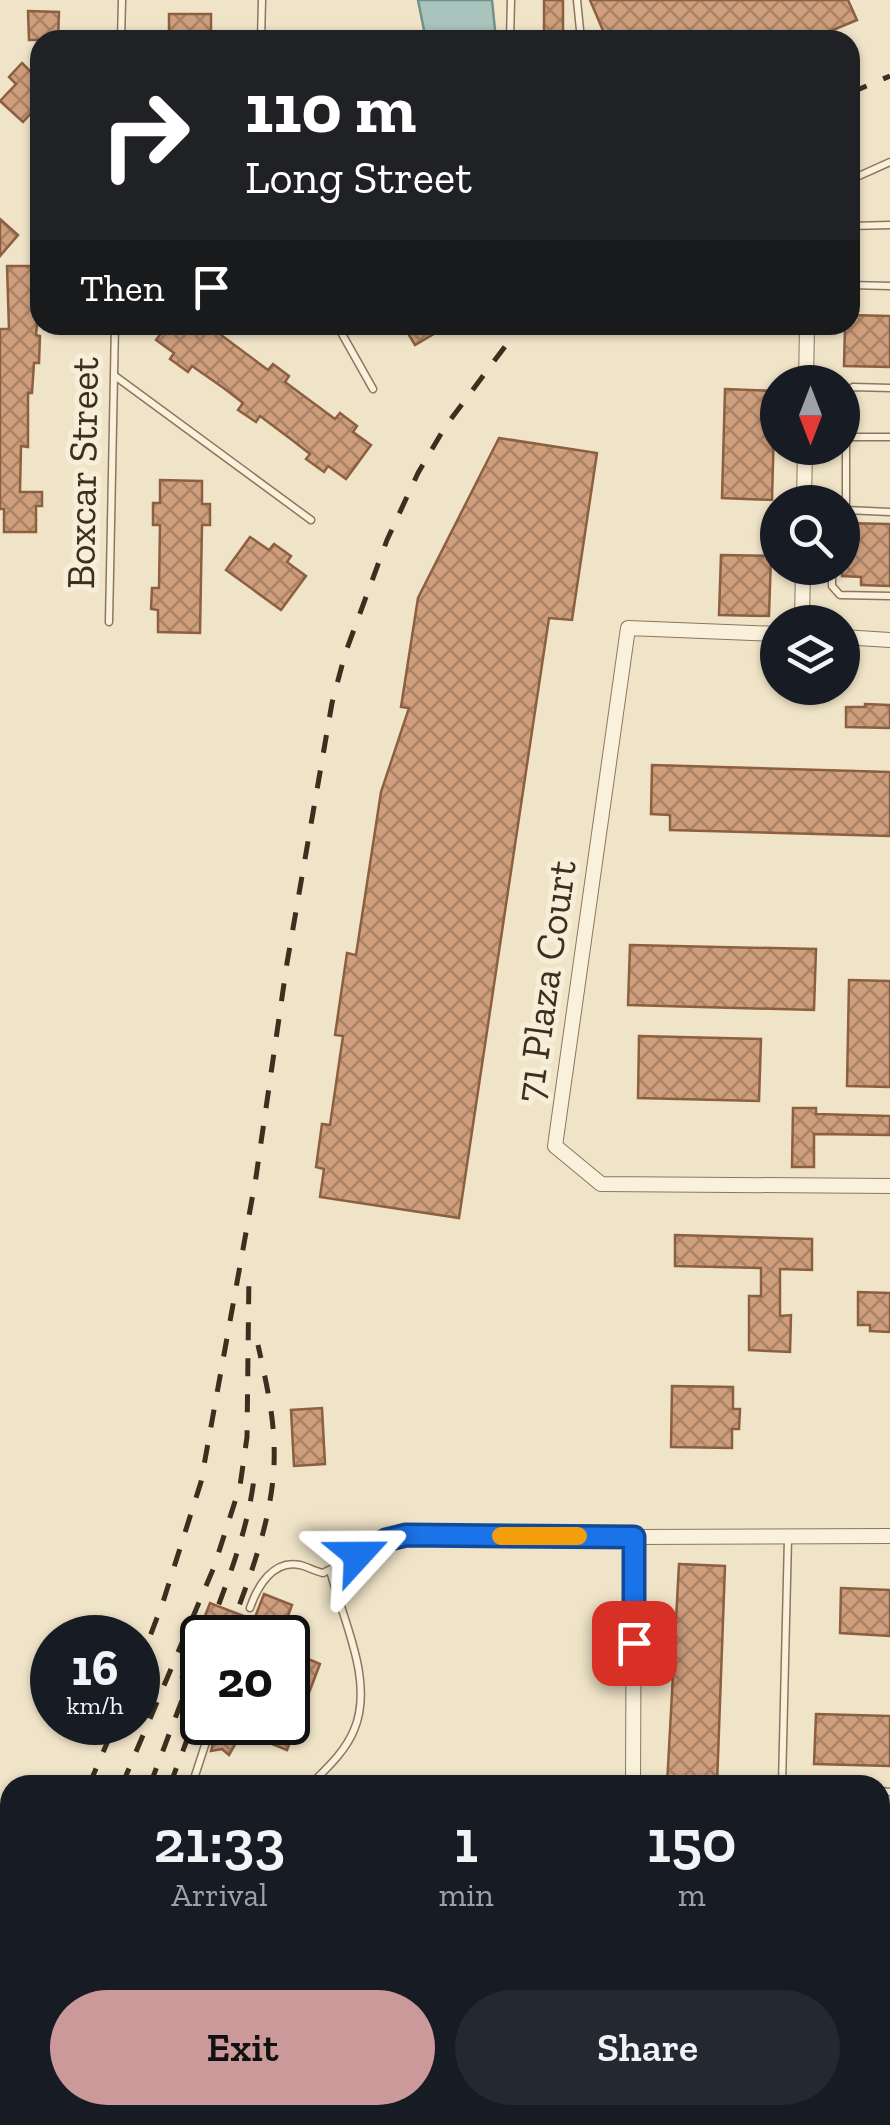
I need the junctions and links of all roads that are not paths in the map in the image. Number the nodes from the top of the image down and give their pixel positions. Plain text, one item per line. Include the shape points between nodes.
1 (122, 0) edge
2 (262, 0) edge
3 (511, 0) edge
4 (577, 0) edge
5 (121, 30) edge
6 (261, 30) edge
7 (510, 30) edge
8 (581, 30) edge
9 (890, 162) edge
10 (860, 176) edge
11 (890, 225) edge
12 (860, 226) edge
13 (860, 285) edge
14 (890, 286) edge
15 (115, 335) edge
16 (343, 335) edge
17 (807, 335) edge
18 (806, 365) edge
19 (114, 375) junction
20 (860, 387) edge
21 (373, 388) dead end
22 (890, 388) edge
23 (860, 437) edge
24 (890, 438) edge
25 (860, 512) edge
26 (890, 512) edge
27 (311, 520) dead end
28 (832, 585) edge
29 (890, 596) edge
30 (109, 622) dead end
31 (760, 633) edge
32 (860, 638) edge
33 (890, 640) edge
34 (890, 1186) edge
35 (890, 1536) edge
36 (634, 1537) junction
37 (788, 1537) junction
38 (330, 1570) junction
39 (250, 1608) dead end
40 (205, 1745) edge
41 (195, 1775) edge
42 (319, 1775) edge
43 (633, 1775) edge
44 (782, 1775) edge

1 - 5 lane
2 - 6 lane
3 - 7 lane
4 - 8 lane
9 - 10 lane
11 - 12 lane
13 - 14 lane
15 - 19 lane, Boxcar Street
16 - 21 lane
17 - 18 street
19 - 27 lane
19 - 30 lane, Boxcar Street
20 - 22 lane
23 - 24 lane
25 - 26 lane
28 - 29 lane via 840,595
31 - 34 street, 71 Plaza Court via 628,628 554,1146 601,1184
32 - 33 street
35 - 37 street
36 - 37 street
36 - 38 lane via 396,1536
36 - 43 street
37 - 44 lane
38 - 39 lane via 296,1564 274,1571
38 - 42 lane via 353,1648 359,1712 342,1750
40 - 41 lane

